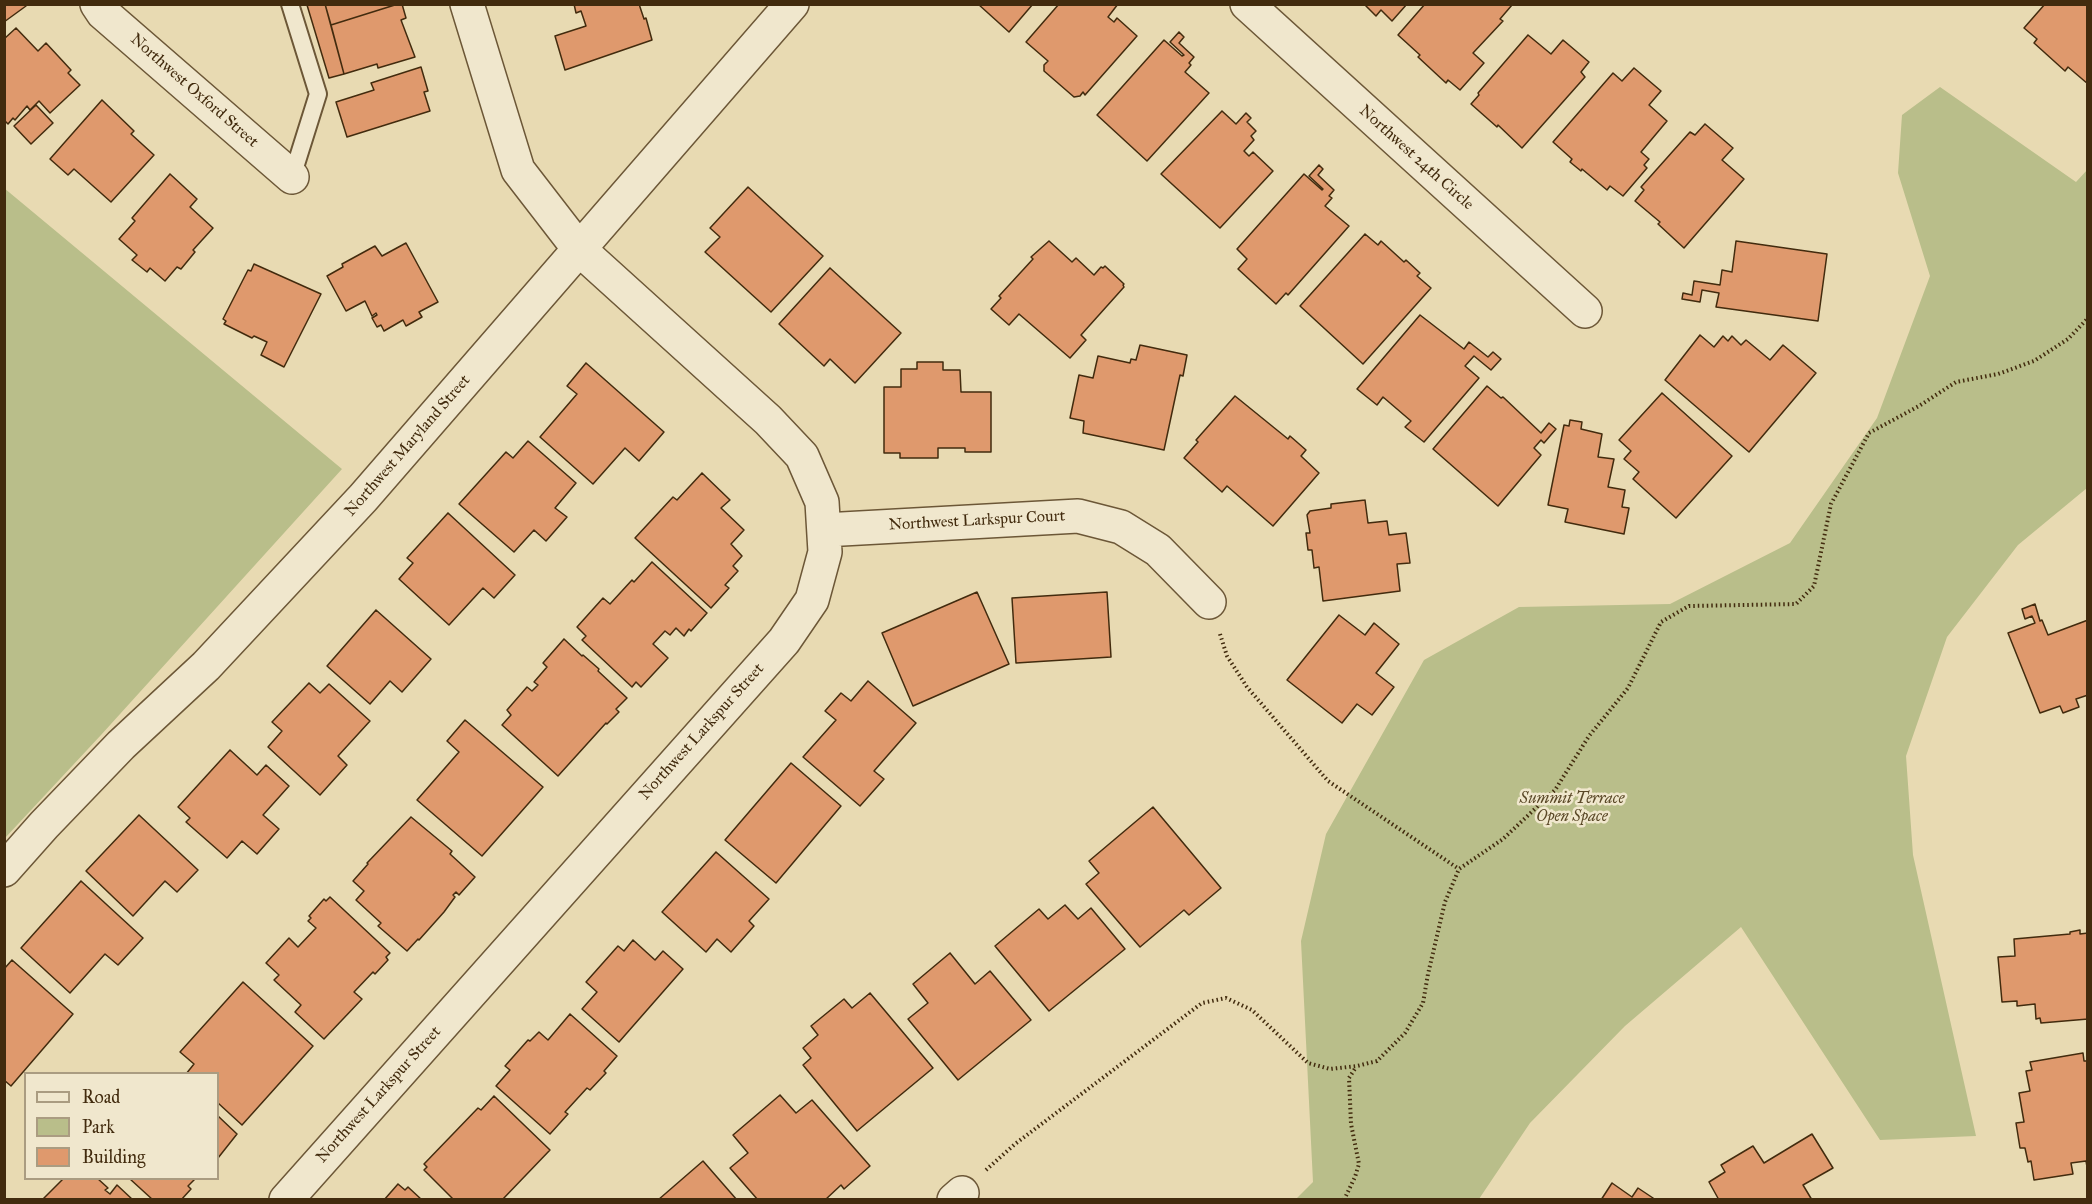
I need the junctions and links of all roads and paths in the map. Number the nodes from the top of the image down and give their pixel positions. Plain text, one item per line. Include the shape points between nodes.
1 (97, 4) edge
2 (290, 4) edge
3 (467, 4) edge
4 (792, 4) edge
5 (1247, 4) edge
6 (292, 177) joint
7 (579, 249) junction
8 (1585, 311) dead end
9 (2088, 318) edge
10 (824, 530) junction
11 (1209, 602) joint
12 (1458, 869) junction
13 (4, 870) edge
14 (1357, 1066) junction
15 (958, 1196) edge
16 (286, 1200) edge
17 (1344, 1200) edge

1 - 6 street, Northwest Oxford Street
2 - 6 lane via 318,94
3 - 7 street, Northwest Larkspur Street via 518,170
4 - 7 street, Northwest Maryland Street
5 - 8 street, Northwest 24th Circle
7 - 10 street, Northwest Larkspur Street via 768,420 802,456 822,502
7 - 13 street, Northwest Maryland Street via 363,498 206,666 121,745
9 - 12 path via 2068,339 2034,361 1998,374 1956,382 1869,433 1831,504 1814,586 1796,604 1689,606 1661,622 1628,688 1589,736 1555,790 1503,839
10 - 11 street, Northwest Larkspur Court via 1078,516 1121,527 1158,550
10 - 16 street, Northwest Larkspur Street via 825,552 812,600 784,640
11 - 12 path via 1227,656 1247,687 1328,782
12 - 14 path via 1445,902 1423,1003 1405,1034 1377,1061
14 - 15 path via 1330,1069 1308,1063 1252,1010 1226,998 1202,1004 1015,1144
14 - 17 path via 1349,1078 1351,1124 1359,1164

